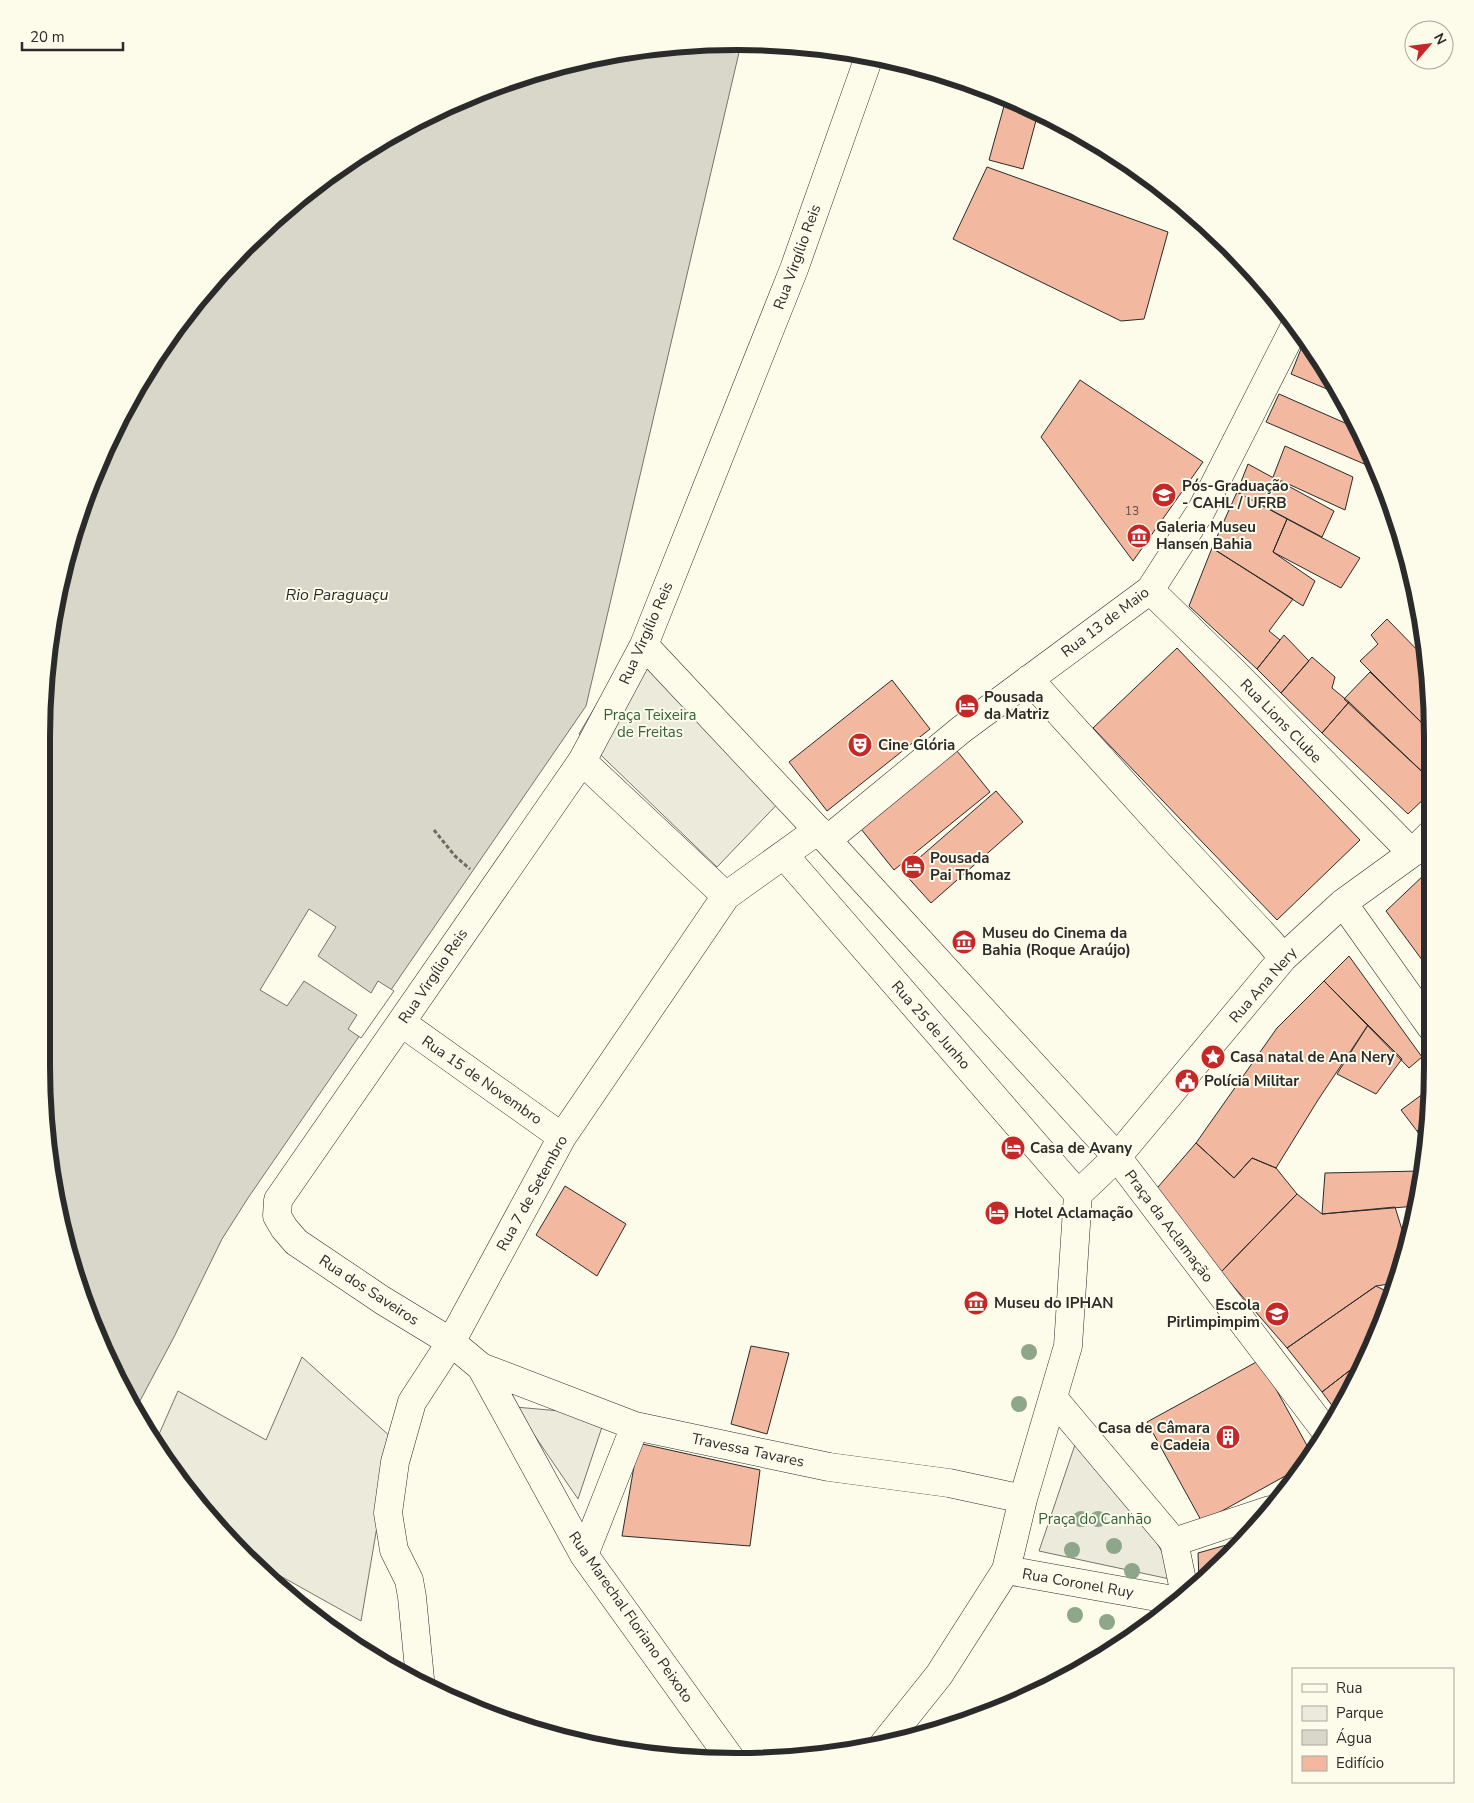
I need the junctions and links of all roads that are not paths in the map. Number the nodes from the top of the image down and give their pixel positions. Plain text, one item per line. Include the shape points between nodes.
1 (867, 62) edge
2 (1292, 332) edge
3 (1150, 590) junction
4 (644, 645) junction
5 (1029, 679) junction
6 (582, 762) junction
7 (822, 835) junction
8 (1424, 841) edge
9 (1412, 853) junction
10 (784, 855) junction
11 (726, 896) junction
12 (1343, 903) junction
13 (1283, 958) junction
14 (1424, 1017) edge
15 (402, 1023) junction
16 (562, 1137) junction
17 (1117, 1157) junction
18 (1078, 1194) junction
19 (278, 1200) joint
20 (451, 1342) junction
21 (482, 1367) junction
22 (1054, 1399) junction
23 (635, 1426) junction
24 (1322, 1426) edge
25 (1022, 1499) junction
26 (1258, 1514) edge
27 (1174, 1542) junction
28 (584, 1555) junction
29 (1006, 1570) junction
30 (1184, 1588) edge
31 (1170, 1599) edge
32 (420, 1675) edge
33 (891, 1736) edge
34 (726, 1753) edge

1 - 4 street, Rua Virgílio Reis via 794,269
2 - 3 street, Rua 13 de Maio via 1201,511
3 - 5 street, Rua 13 de Maio
3 - 9 street, Rua Lions Clube
4 - 6 street, Rua Virgílio Reis
4 - 7 street
5 - 7 street, Rua 13 de Maio
5 - 13 street
6 - 11 street
6 - 15 street, Rua Virgílio Reis
7 - 10 street
7 - 17 street
8 - 9 street, Rua Ana Nery
9 - 12 street, Rua Ana Nery
10 - 11 street
10 - 18 street, Rua 25 de Junho
11 - 16 street, Rua 7 de Setembro
12 - 13 street, Rua Ana Nery
12 - 14 street
13 - 17 street, Rua Ana Nery
15 - 16 street, Rua 15 de Novembro
15 - 19 street, Rua Virgílio Reis
16 - 20 street, Rua 7 de Setembro
17 - 18 street, Praça da Aclamação
17 - 24 street, Praça da Aclamação
18 - 22 street via 1068,1346
19 - 20 street, Rua dos Saveiros via 277,1216 296,1242
20 - 21 street, Rua dos Saveiros
20 - 32 street, Rua 7 de Setembro via 412,1402 395,1462 388,1513 394,1550 409,1580
21 - 23 street, Travessa Tavares
21 - 28 street, Rua Marechal Floriano Peixoto
22 - 25 street
22 - 27 street
23 - 25 street, Travessa Tavares via 829,1467 949,1483
23 - 28 street
25 - 29 street
26 - 27 street
27 - 30 street
28 - 34 street, Rua Marechal Floriano Peixoto
29 - 31 street, Rua Coronel Ruy
29 - 33 street via 940,1675

